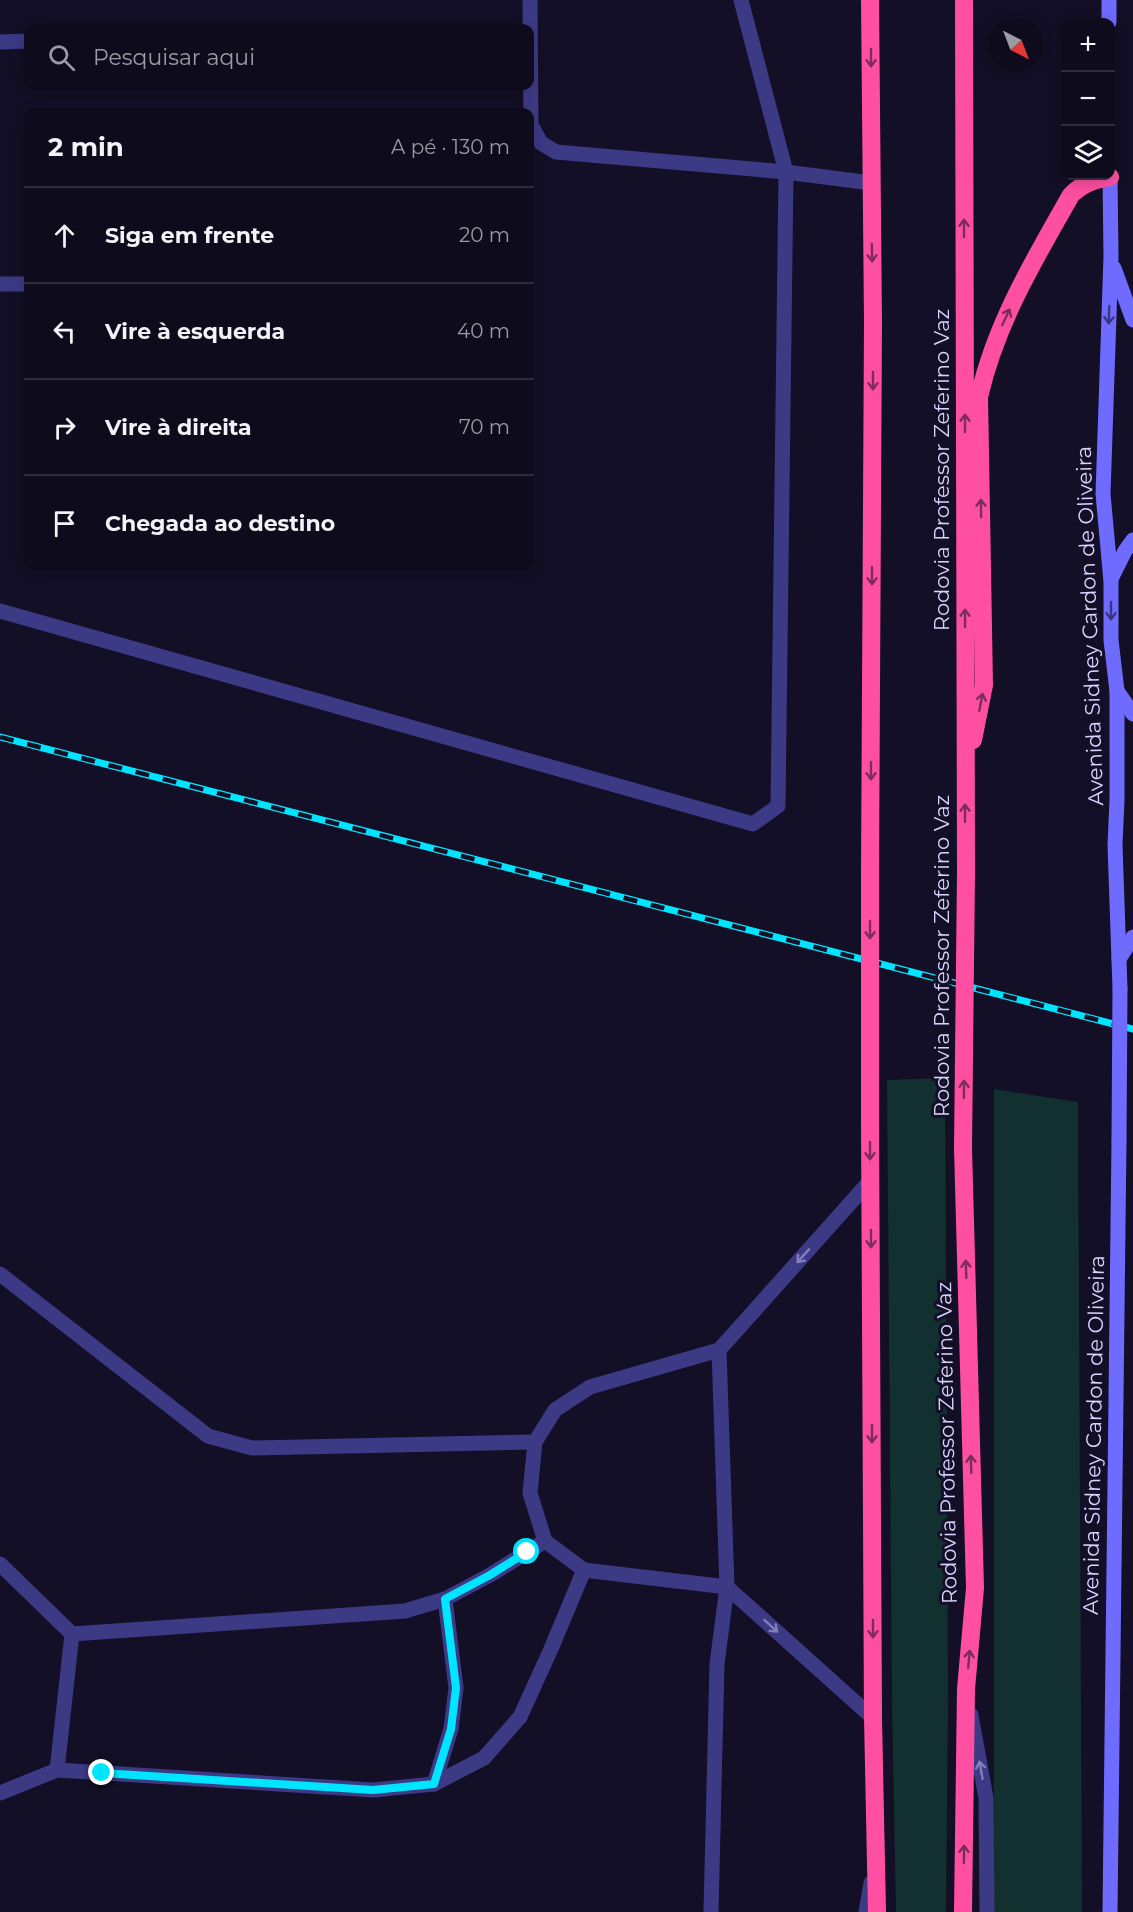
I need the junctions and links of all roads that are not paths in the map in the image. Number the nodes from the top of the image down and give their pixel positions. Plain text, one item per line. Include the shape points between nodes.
1 (530, 0) edge
2 (741, 0) edge
3 (870, 0) edge
4 (964, 0) edge
5 (1109, 0) edge
6 (1109, 18) edge
7 (530, 24) edge
8 (24, 41) edge
9 (0, 42) edge
10 (531, 90) edge
11 (531, 108) edge
12 (534, 130) edge
13 (786, 172) junction
14 (1093, 180) edge
15 (1110, 180) edge
16 (872, 183) junction
17 (1111, 256) junction
18 (0, 284) edge
19 (24, 284) edge
20 (1133, 320) edge
21 (1133, 540) edge
22 (1111, 581) junction
23 (0, 610) edge
24 (1117, 692) junction
25 (1133, 714) edge
26 (965, 780) junction
27 (1133, 937) edge
28 (1119, 959) junction
29 (870, 1181) junction
30 (0, 1274) edge
31 (719, 1350) junction
32 (535, 1442) junction
33 (545, 1541) junction
34 (0, 1564) edge
35 (584, 1569) junction
36 (727, 1587) junction
37 (445, 1599) junction
38 (72, 1634) junction
39 (966, 1689) junction
40 (873, 1718) junction
41 (57, 1770) junction
42 (434, 1784) junction
43 (0, 1793) edge
44 (877, 1844) junction
45 (711, 1912) edge
46 (866, 1912) edge
47 (877, 1912) edge
48 (963, 1912) edge
49 (987, 1912) edge
50 (1110, 1912) edge

1 - 7 lane
2 - 13 lane
3 -> 16 highway
26 -> 4 highway, Rodovia Professor Zeferino Vaz
5 - 6 street
8 - 9 lane
10 - 11 lane
12 - 13 lane via 541,143 556,152
13 - 16 lane
13 - 23 lane via 778,806 753,824
26 -> 14 highway via 984,685 979,397 997,336 1025,276 1071,195
15 - 17 street, Avenida Sidney Cardon de Oliveira
16 -> 29 highway, bridge
17 - 20 street, Avenida Sidney Cardon de Oliveira
17 -> 22 street, Avenida Sidney Cardon de Oliveira via 1103,494
18 - 19 lane
21 - 22 street
22 -> 24 street, Avenida Sidney Cardon de Oliveira via 1111,640
24 - 25 street
24 - 28 street, Avenida Sidney Cardon de Oliveira via 1115,845
39 -> 26 highway, Rodovia Professor Zeferino Vaz, bridge via 975,1588 963,1148
27 - 28 street
28 - 50 street, Avenida Sidney Cardon de Oliveira, bridge
29 -> 31 lane
29 -> 40 highway
30 - 32 lane via 208,1436 252,1448
31 - 32 lane via 590,1387 555,1410
31 - 36 lane
32 - 33 lane via 530,1493
33 - 35 lane
33 - 37 lane
34 - 38 lane
35 - 36 lane
35 - 42 lane via 520,1718 484,1758
36 -> 40 lane
36 - 45 lane via 717,1664
37 - 38 lane via 405,1611
37 - 42 lane via 456,1688 451,1729
38 - 41 lane
48 -> 39 highway, Rodovia Professor Zeferino Vaz
49 -> 39 lane via 986,1798
40 - 44 highway
41 - 42 lane via 373,1790
41 - 43 lane
44 - 46 lane
44 - 47 highway

